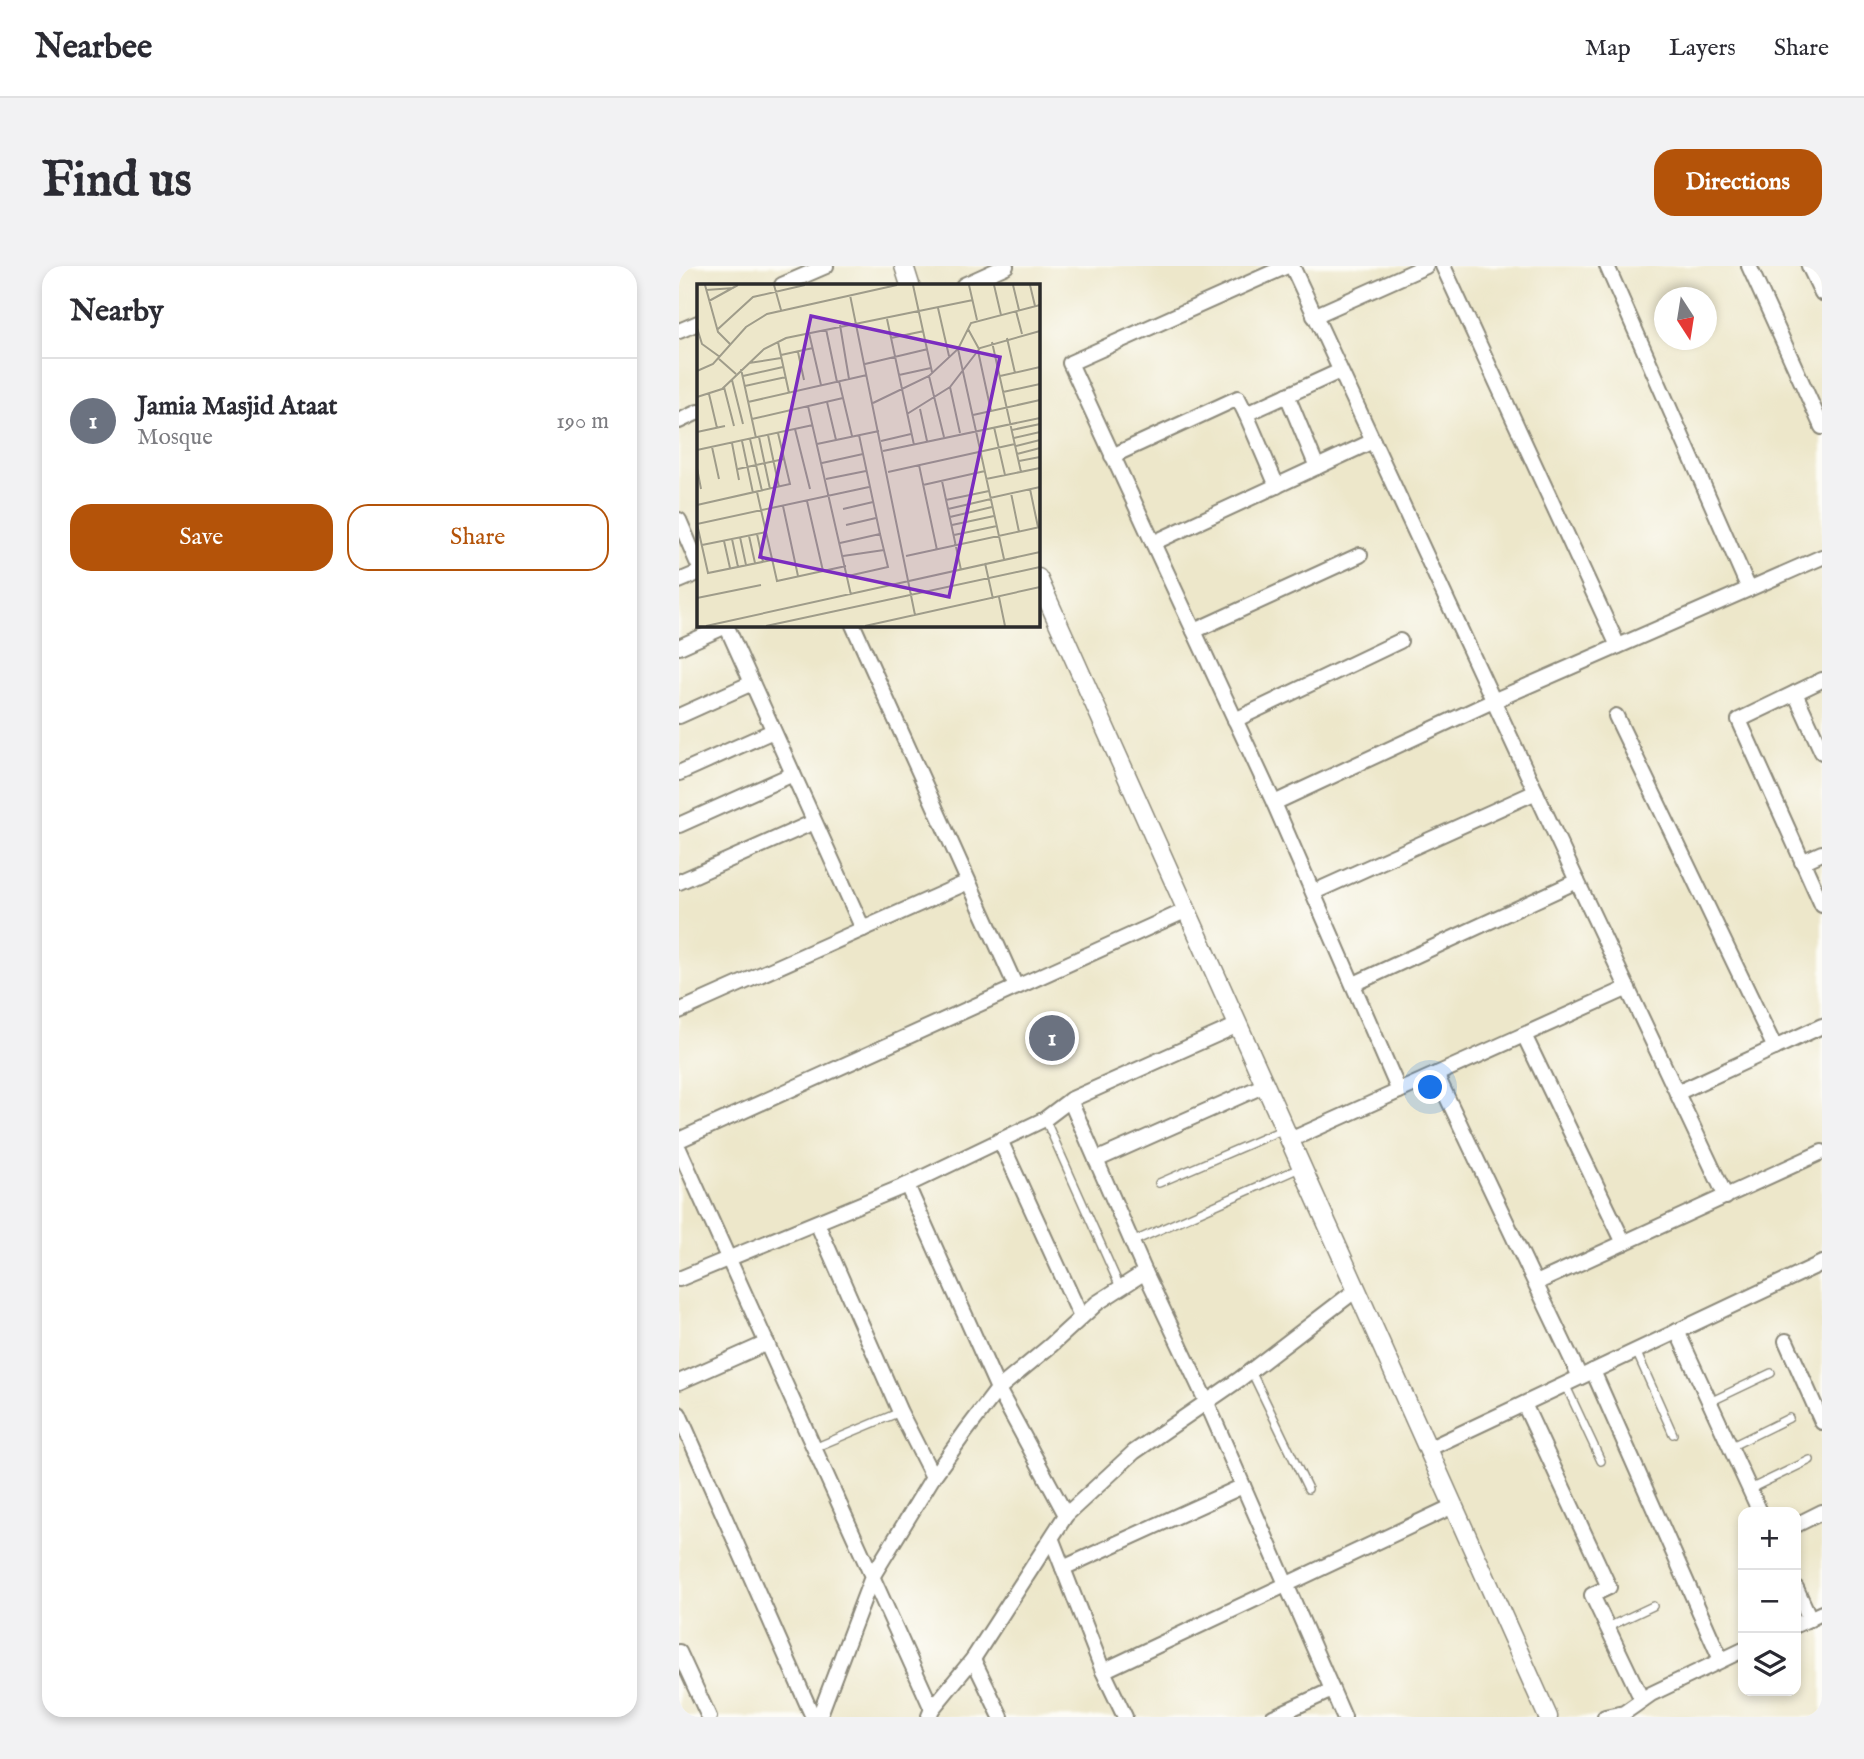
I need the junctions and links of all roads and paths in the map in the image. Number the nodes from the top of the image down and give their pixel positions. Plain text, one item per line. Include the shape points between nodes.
1 (826, 266) edge
2 (904, 266) edge
3 (1006, 266) edge
4 (1287, 266) edge
5 (1292, 266) edge
6 (1426, 266) edge
7 (1443, 266) edge
8 (1607, 266) edge
9 (1749, 266) edge
10 (1809, 266) edge
11 (784, 284) edge
12 (909, 284) edge
13 (966, 284) edge
14 (1822, 293) edge
15 (1314, 316) junction
16 (697, 323) edge
17 (679, 331) edge
18 (1340, 371) junction
19 (1287, 395) junction
20 (697, 412) edge
21 (1245, 414) junction
22 (1820, 419) edge
23 (679, 421) edge
24 (1373, 441) junction
25 (1112, 456) junction
26 (1317, 467) junction
27 (1276, 486) junction
28 (679, 520) edge
29 (1153, 543) junction
30 (1360, 555) dead end
31 (1822, 557) edge
32 (697, 562) edge
33 (697, 573) edge
34 (1039, 580) edge
35 (679, 581) edge
36 (1749, 589) junction
37 (724, 626) edge
38 (726, 626) edge
39 (853, 626) edge
40 (1194, 631) junction
41 (1400, 641) dead end
42 (1618, 646) junction
43 (679, 647) edge
44 (1822, 680) edge
45 (752, 683) junction
46 (1795, 693) junction
47 (1493, 701) junction
48 (679, 716) edge
49 (1616, 716) dead end
50 (1235, 720) junction
51 (773, 731) junction
52 (1822, 752) edge
53 (679, 773) edge
54 (793, 775) junction
55 (1536, 792) junction
56 (1275, 803) junction
57 (814, 822) junction
58 (679, 825) edge
59 (1822, 853) edge
60 (1803, 862) junction
61 (968, 881) junction
62 (1577, 881) junction
63 (679, 882) edge
64 (1314, 892) junction
65 (1822, 905) edge
66 (1187, 910) junction
67 (863, 929) junction
68 (1354, 984) junction
69 (1016, 988) junction
70 (1627, 988) junction
71 (679, 1011) edge
72 (1238, 1026) junction
73 (1822, 1026) edge
74 (1524, 1035) junction
75 (1775, 1048) junction
76 (1436, 1074) junction
77 (1265, 1085) junction
78 (1399, 1091) junction
79 (1677, 1093) junction
80 (1070, 1100) junction
81 (1045, 1118) junction
82 (1288, 1134) junction
83 (679, 1140) edge
84 (1000, 1140) junction
85 (679, 1149) edge
86 (1822, 1152) edge
87 (1096, 1160) junction
88 (1302, 1167) junction
89 (1159, 1183) dead end
90 (907, 1185) junction
91 (1726, 1197) junction
92 (817, 1223) junction
93 (1132, 1242) junction
94 (1624, 1243) junction
95 (729, 1259) junction
96 (1822, 1263) edge
97 (1146, 1272) junction
98 (679, 1279) edge
99 (1536, 1283) junction
100 (1121, 1288) junction
101 (1356, 1290) junction
102 (1081, 1317) junction
103 (1677, 1331) junction
104 (1786, 1341) dead end
105 (767, 1343) junction
106 (1636, 1351) junction
107 (1251, 1371) junction
108 (1770, 1373) dead end
109 (1586, 1374) junction
110 (679, 1382) edge
111 (1565, 1384) junction
112 (998, 1389) junction
113 (1710, 1402) junction
114 (1207, 1403) junction
115 (1524, 1404) junction
116 (900, 1412) junction
117 (679, 1414) edge
118 (1789, 1418) dead end
119 (1822, 1422) edge
120 (1673, 1434) dead end
121 (1730, 1447) junction
122 (814, 1448) junction
123 (1428, 1449) junction
124 (1810, 1460) dead end
125 (1601, 1461) dead end
126 (933, 1477) junction
127 (1243, 1486) junction
128 (1308, 1489) dead end
129 (1750, 1489) junction
130 (1453, 1506) junction
131 (1759, 1507) edge
132 (1822, 1513) edge
133 (1066, 1515) junction
134 (1801, 1523) edge
135 (1052, 1540) junction
136 (1063, 1568) junction
137 (872, 1577) junction
138 (1286, 1585) junction
139 (1801, 1595) edge
140 (1653, 1606) dead end
141 (1816, 1616) edge
142 (1608, 1628) junction
143 (679, 1651) edge
144 (1738, 1652) edge
145 (973, 1659) junction
146 (1721, 1660) junction
147 (1103, 1671) junction
148 (1332, 1690) junction
149 (1642, 1700) junction
150 (930, 1713) edge
151 (709, 1717) edge
152 (813, 1717) edge
153 (819, 1717) edge
154 (1001, 1717) edge
155 (1125, 1717) edge
156 (1273, 1717) edge
157 (1344, 1717) edge
158 (1548, 1717) edge
159 (1605, 1717) edge

1 - 11 street
2 - 12 street
3 - 13 street
4 - 25 street via 1070,363
5 - 15 street
6 - 15 street
7 - 42 street
8 - 36 street
9 - 22 street
10 - 14 street
15 - 18 street
16 - 17 street
18 - 19 street
18 - 24 street
19 - 21 street
19 - 26 street
20 - 23 street
21 - 25 street via 1238,398
21 - 27 street
24 - 26 street
24 - 47 street
25 - 29 street
26 - 27 street
27 - 29 street
28 - 32 street
29 - 40 street
30 - 40 street
31 - 36 street
33 - 35 street
34 - 66 street
36 - 42 street
37 - 43 street
38 - 45 street
39 - 61 street
40 - 50 street
41 - 50 street
42 - 47 street
44 - 46 street
45 - 48 street
45 - 51 street
46 - 52 street
46 - 60 street via 1739,720
47 - 55 street
47 - 56 street
49 - 75 street
50 - 56 street
51 - 53 street
51 - 54 street
54 - 57 street
54 - 58 street
55 - 62 street
55 - 64 street
56 - 64 street
57 - 63 street
57 - 67 street
59 - 60 street
60 - 65 street
61 - 67 street
61 - 69 street
62 - 68 street
62 - 70 street
64 - 68 street
66 - 69 street
66 - 72 street
67 - 71 street
68 - 78 street
69 - 83 street
70 - 74 street
70 - 79 street
72 - 77 street
72 - 80 street
73 - 75 street
74 - 76 street
74 - 94 street
75 - 79 street
76 - 78 street
76 - 99 street
77 - 82 street
77 - 87 street
78 - 82 street
79 - 91 street
80 - 81 street
80 - 87 street
81 - 84 street
81 - 100 lane
82 - 88 street
82 - 89 lane
84 - 90 street
84 - 102 street
85 - 95 street
86 - 91 street
87 - 93 street
88 - 93 lane
88 - 101 street
90 - 92 street
90 - 112 street
91 - 94 street
92 - 95 street
92 - 116 street
93 - 97 street
94 - 99 street
95 - 98 street
95 - 105 street
96 - 103 street
97 - 100 street
97 - 114 street
99 - 109 street
100 - 102 street
101 - 107 street
101 - 123 street
102 - 112 street
103 - 106 street
103 - 113 street
104 - 119 street
105 - 110 street
105 - 122 street
106 - 109 street
106 - 120 lane
107 - 114 street
107 - 128 lane
108 - 113 lane
109 - 111 street
109 - 146 street
111 - 115 street
111 - 125 lane
112 - 126 street
112 - 133 street
113 - 121 street
114 - 127 street
114 - 133 street via 1134,1452
115 - 123 street
115 - 142 street via 1609,1587 1592,1595
116 - 122 lane
116 - 126 street
117 - 152 street
118 - 121 lane
121 - 129 street
122 - 137 street
123 - 130 street
124 - 129 lane
126 - 137 street
127 - 136 street
127 - 138 street
129 - 131 street
130 - 138 street
130 - 158 street
132 - 134 street
133 - 135 street
135 - 136 street
135 - 145 street
136 - 147 street
137 - 150 street
137 - 153 street
138 - 147 street
138 - 148 street
139 - 141 street
140 - 142 lane
142 - 149 street
143 - 151 street
144 - 146 street
145 - 150 street
145 - 154 street
146 - 149 street
147 - 155 street
148 - 156 street
148 - 157 street
149 - 159 street via 1624,1713

